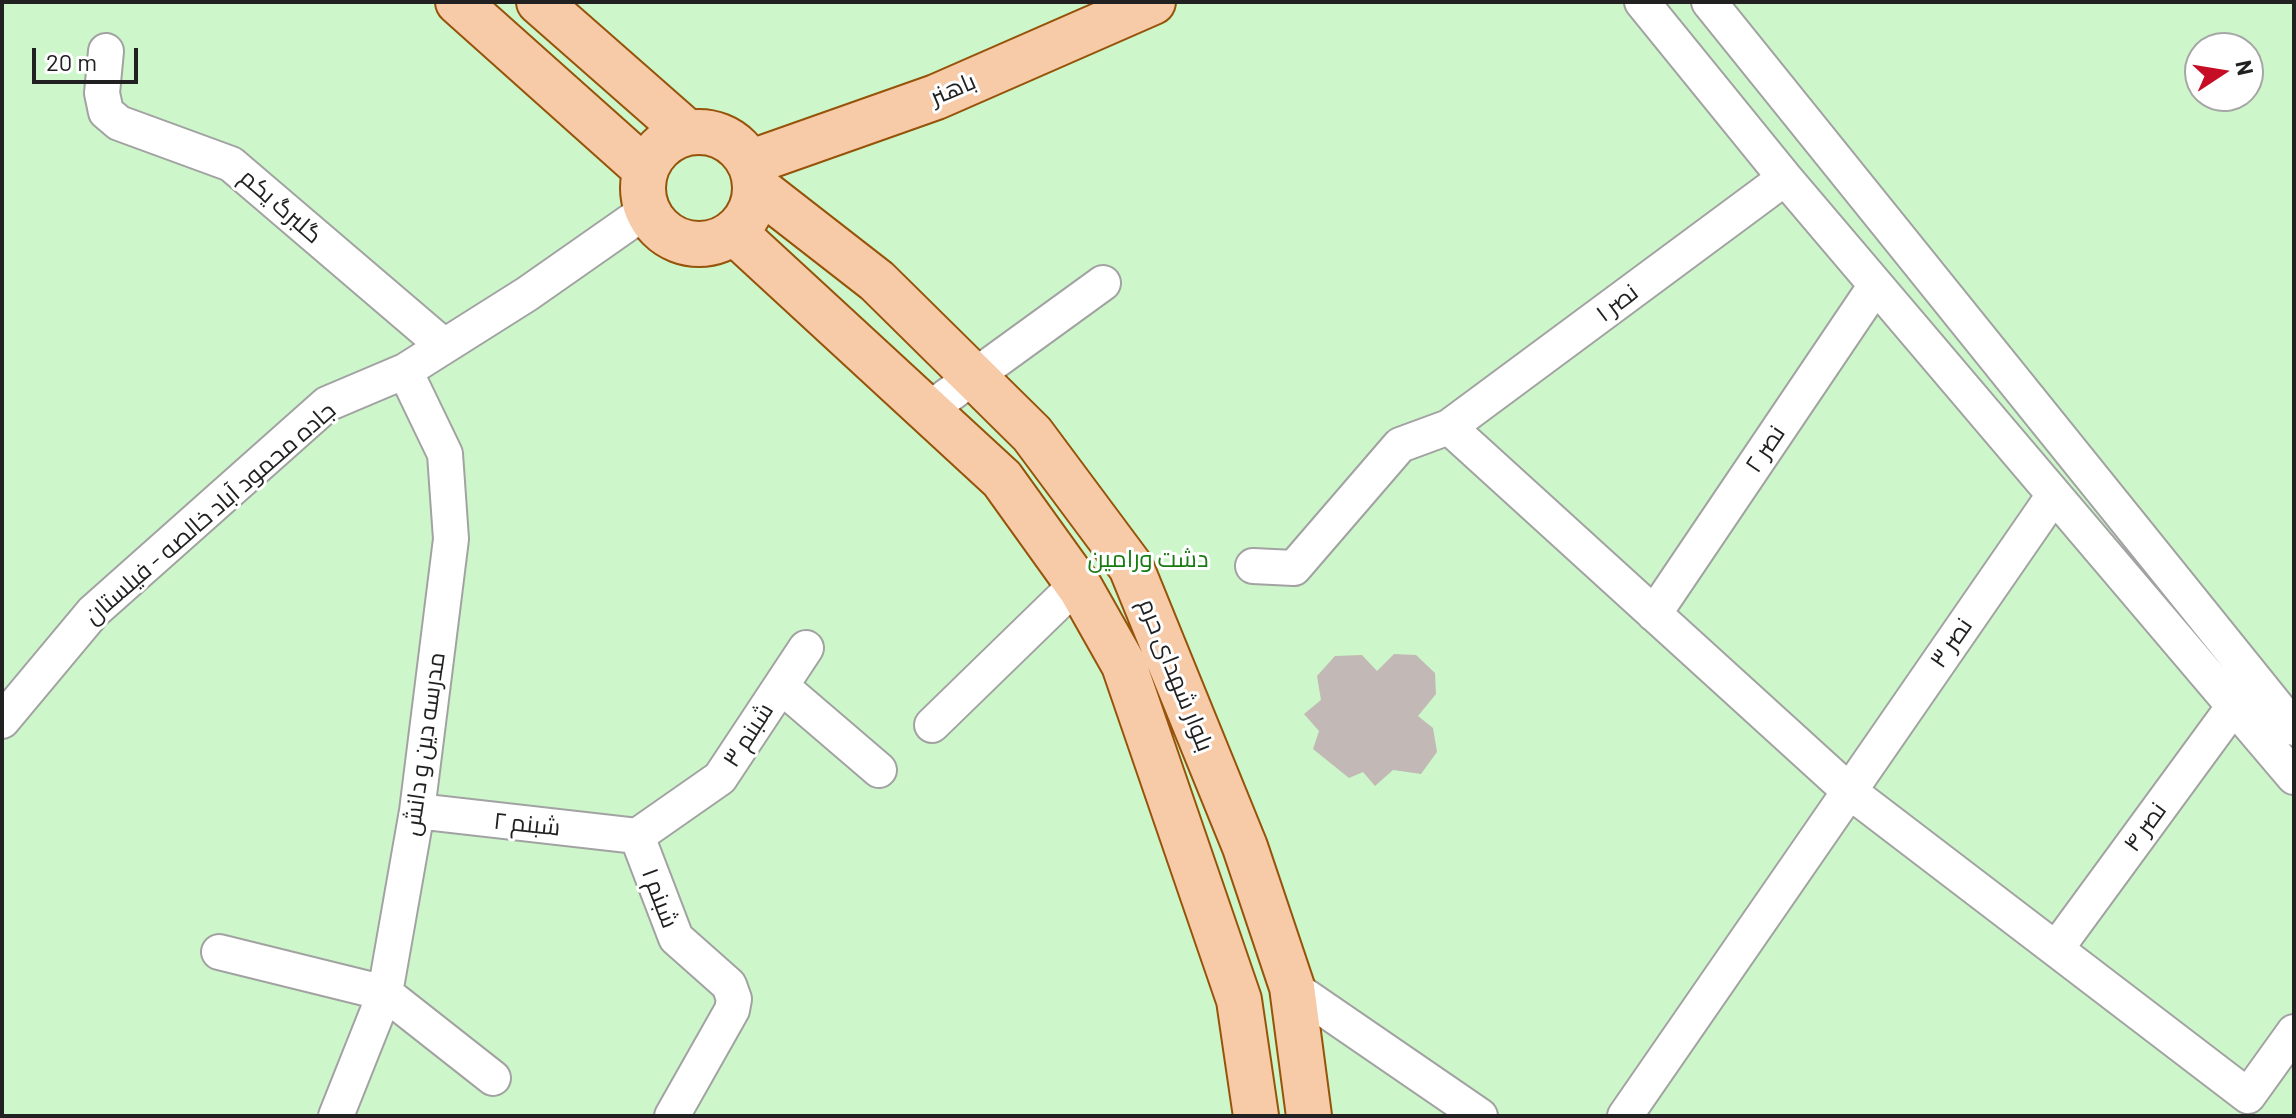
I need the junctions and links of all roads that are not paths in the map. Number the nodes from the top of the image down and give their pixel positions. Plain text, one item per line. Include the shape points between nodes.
1 (458, 2) edge
2 (539, 2) edge
3 (1153, 2) edge
4 (1642, 2) edge
5 (1709, 2) edge
6 (106, 51) dead end
7 (688, 133) junction
8 (752, 174) junction
9 (1785, 178) junction
10 (646, 190) junction
11 (734, 232) junction
12 (1103, 283) dead end
13 (1876, 285) junction
14 (444, 346) junction
15 (405, 371) junction
16 (973, 375) junction
17 (928, 410) junction
18 (1449, 427) junction
19 (2054, 495) junction
20 (1253, 566) dead end
21 (1077, 584) junction
22 (1654, 614) junction
23 (806, 648) dead end
24 (781, 686) junction
25 (2234, 706) junction
26 (2, 721) edge
27 (932, 725) dead end
28 (2294, 728) edge
29 (879, 770) dead end
30 (2294, 777) edge
31 (1849, 791) junction
32 (417, 811) junction
33 (637, 836) junction
34 (2056, 949) junction
35 (219, 952) dead end
36 (1292, 987) junction
37 (385, 993) junction
38 (1239, 1000) junction
39 (2294, 1032) edge
40 (493, 1078) dead end
41 (336, 1116) edge
42 (672, 1116) edge
43 (1256, 1116) edge
44 (1309, 1116) edge
45 (1480, 1116) edge
46 (1625, 1116) edge

1 - 10 main road
2 - 7 main road
3 - 8 main road, باهنر
4 - 9 street
5 - 28 street
6 - 14 street, گلبرگ یکم via 106,112 119,123 231,164
7 - 8 main road via 723,138 738,148
7 - 10 main road via 655,153
8 - 11 main road via 753,203
8 - 16 main road, بلوار شهدای حرم via 877,281
9 - 13 street
9 - 18 street, نصر ۱
10 - 11 main road via 659,227 675,239 716,242
10 - 14 street, جاده محمود آباد خالصه - فیلستان via 527,294
11 - 17 main road, بلوار شهدای حرم
12 - 16 street
13 - 19 street
13 - 22 street, نصر ۲
14 - 15 street, جاده محمود آباد خالصه - فیلستان
15 - 26 street, جاده محمود آباد خالصه - فیلستان via 327,404 93,612
15 - 32 street, مدرسه دین و دانش via 445,454 451,539
16 - 17 street
16 - 36 main road, بلوار شهدای حرم via 1032,434 1131,567 1245,847
17 - 21 main road, بلوار شهدای حرم via 1002,479
18 - 20 street, نصر ۱ via 1400,445 1294,568
18 - 22 street
19 - 25 street
19 - 31 street, نصر ۳
21 - 27 street
21 - 38 main road, بلوار شهدای حرم via 1124,665
22 - 31 street
23 - 24 street, شبنم ۳
24 - 29 street
24 - 33 street, شبنم ۳ via 720,778
25 - 30 street
25 - 34 street, نصر ۴
31 - 34 street
31 - 46 street, نصر ۳
32 - 33 street, شبنم ۲
32 - 37 street, مدرسه دین و دانش
33 - 42 street, شبنم ۱ via 676,938 729,985 734,999
34 - 39 street via 2248,1096
35 - 37 street
36 - 38 main road
36 - 44 main road, بلوار شهدای حرم
36 - 45 street
37 - 40 street
37 - 41 street, مدرسه دین و دانش
38 - 43 main road, بلوار شهدای حرم

